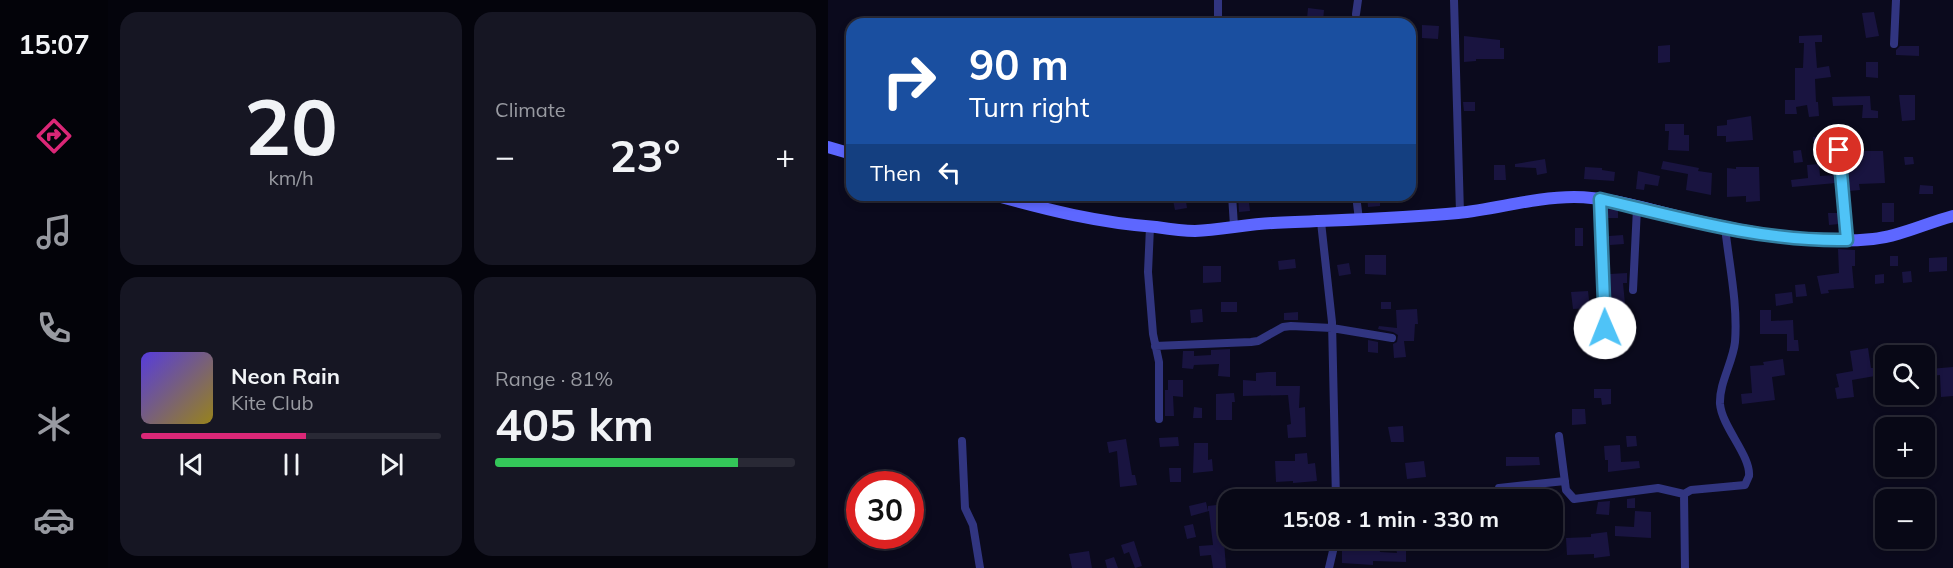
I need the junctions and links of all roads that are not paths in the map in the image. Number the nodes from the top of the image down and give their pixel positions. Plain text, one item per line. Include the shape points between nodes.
1 (1218, 0) edge
2 (1358, 0) edge
3 (1454, 0) edge
4 (1896, 0) edge
5 (1356, 14) dead end
6 (1218, 18) edge
7 (1894, 44) dead end
8 (828, 147) edge
9 (1839, 150) dead end
10 (846, 152) edge
11 (1600, 199) junction
12 (1015, 201) edge
13 (1232, 201) edge
14 (1357, 201) edge
15 (1637, 208) junction
16 (1460, 213) junction
17 (1953, 216) edge
18 (1359, 220) junction
19 (1321, 222) junction
20 (1234, 226) junction
21 (1150, 227) junction
22 (1725, 227) junction
23 (1847, 240) junction
24 (1633, 290) dead end
25 (1332, 328) junction
26 (1605, 328) dead end
27 (1392, 338) dead end
28 (1155, 346) junction
29 (1159, 419) dead end
30 (1559, 436) dead end
31 (962, 441) dead end
32 (1565, 481) junction
33 (1499, 488) dead end
34 (1336, 489) edge
35 (1684, 494) junction
36 (1333, 549) edge
37 (980, 568) edge
38 (1329, 568) edge
39 (1685, 568) edge

1 - 6 street
2 - 5 street
3 - 16 street
4 - 7 street
8 - 10 main road
9 - 23 street
11 - 15 main road
11 - 16 main road via 1543,199
11 - 26 street
12 - 21 main road via 1053,212
13 - 20 street
14 - 18 street
15 - 22 main road
15 - 24 street
16 - 18 main road
17 - 23 main road via 1898,234
18 - 19 main road
19 - 20 main road
19 - 25 street
20 - 21 main road via 1195,231
21 - 28 street via 1148,272
22 - 23 main road via 1796,238
22 - 35 street via 1736,330 1720,407 1746,461 1749,476 1745,485
25 - 27 street
25 - 28 street via 1291,326 1258,341
25 - 34 street
28 - 29 street via 1159,362
30 - 32 street
31 - 37 street via 965,508 973,525
32 - 33 street
32 - 35 street via 1566,490 1574,499 1658,488
35 - 39 street
36 - 38 street

